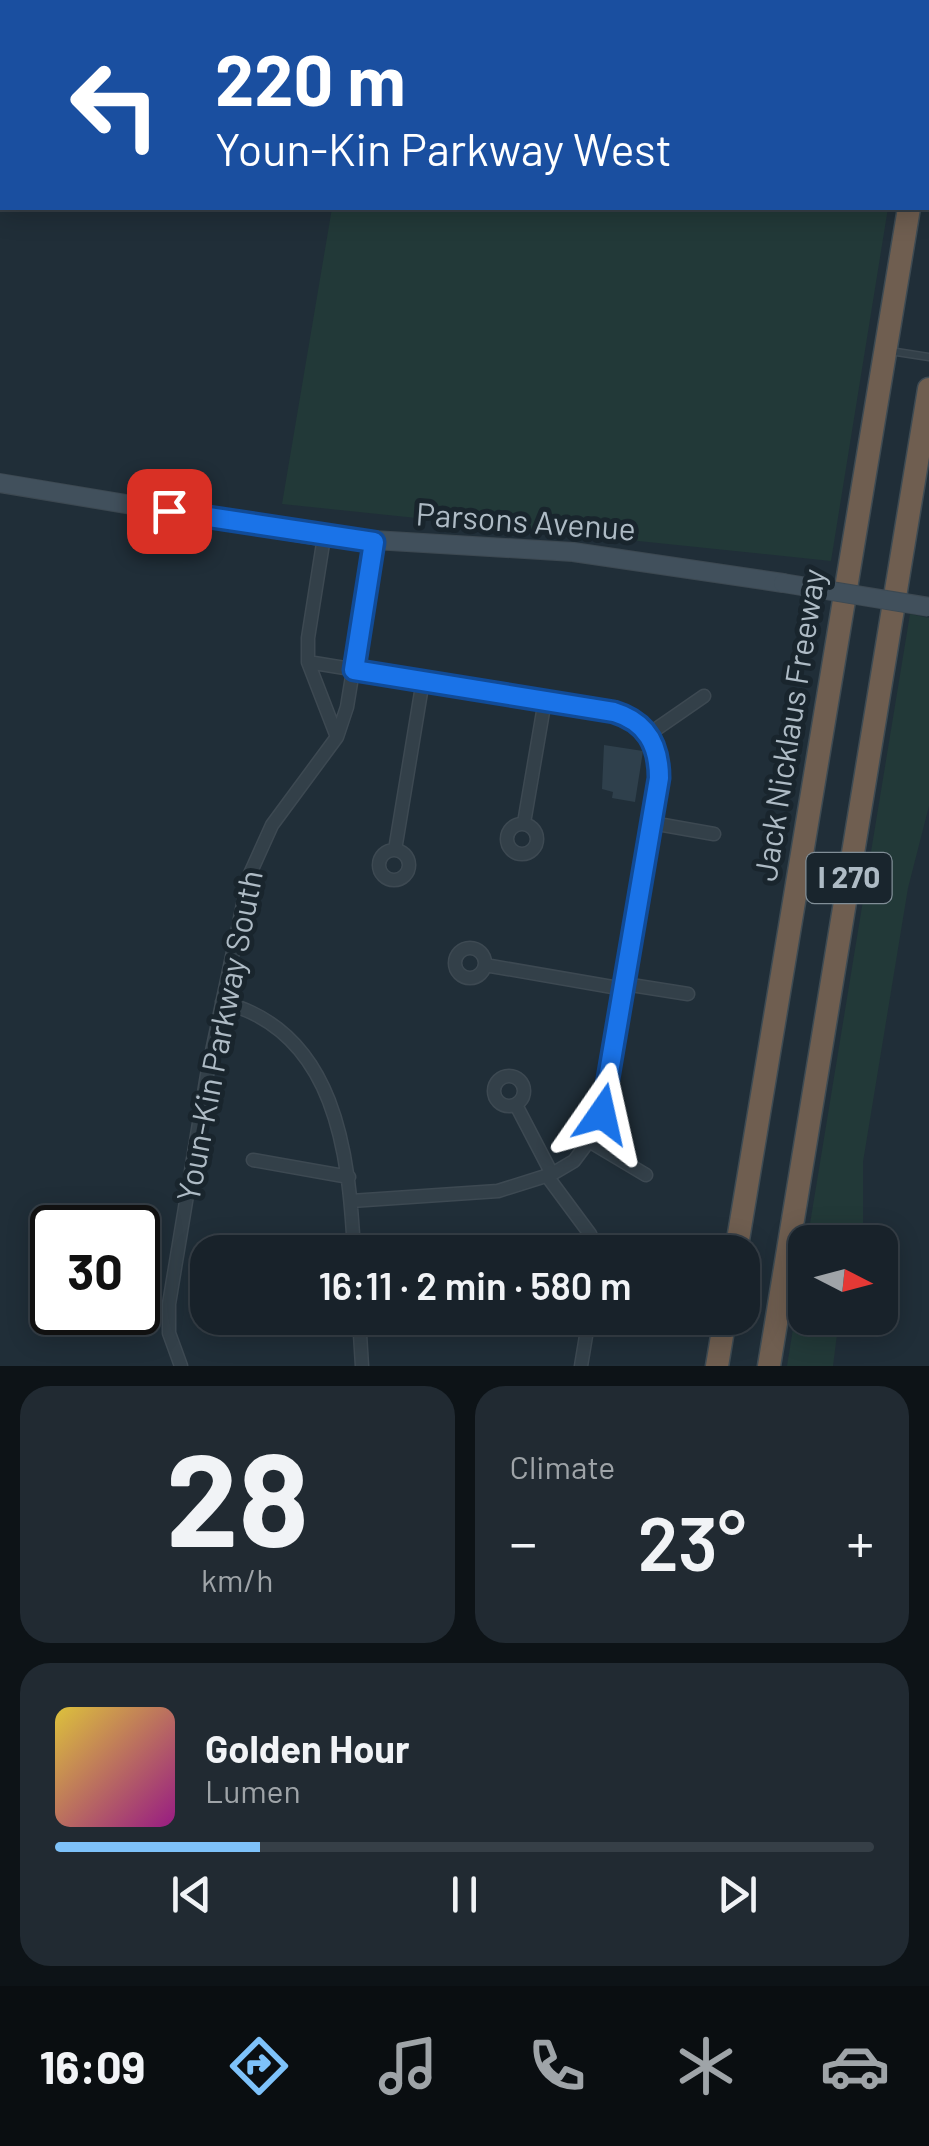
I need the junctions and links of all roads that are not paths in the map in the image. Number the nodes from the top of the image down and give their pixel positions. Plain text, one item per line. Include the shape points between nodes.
1 (908, 210) edge
2 (884, 350) junction
3 (929, 357) edge
4 (929, 389) edge
5 (0, 483) edge
6 (324, 537) junction
7 (374, 542) junction
8 (929, 607) edge
9 (308, 662) junction
10 (354, 670) junction
11 (423, 680) junction
12 (704, 696) dead end
13 (544, 700) junction
14 (649, 734) junction
15 (338, 737) junction
16 (652, 823) junction
17 (524, 824) dead end
18 (714, 834) dead end
19 (395, 850) dead end
20 (485, 965) dead end
21 (624, 986) junction
22 (688, 994) dead end
23 (222, 1002) junction
24 (516, 1104) dead end
25 (589, 1141) junction
26 (253, 1160) dead end
27 (550, 1175) junction
28 (646, 1175) dead end
29 (348, 1177) junction
30 (351, 1202) junction
31 (353, 1235) edge
32 (590, 1235) edge
33 (739, 1235) edge
34 (360, 1335) edge
35 (586, 1335) edge
36 (722, 1335) edge
37 (181, 1366) edge
38 (362, 1366) edge
39 (581, 1366) edge
40 (717, 1366) edge
41 (769, 1366) edge

1 - 2 highway, Jack Nicklaus Freeway / I 270
2 - 3 lane
2 - 33 highway, Jack Nicklaus Freeway / I 270
4 - 41 highway, I 270
5 - 6 street, Parsons Avenue
6 - 7 street, Parsons Avenue
6 - 9 street
7 - 8 street, Parsons Avenue, bridge via 587,553
7 - 10 street, Youn-Kin Parkway South
9 - 10 street
9 - 15 street
10 - 11 street
10 - 15 street, Youn-Kin Parkway South
11 - 13 street
11 - 19 street
12 - 14 street
13 - 14 street via 624,715
13 - 17 street
14 - 16 street via 659,766
15 - 23 street, Youn-Kin Parkway South via 259,849
16 - 18 street
16 - 21 street
20 - 21 street
21 - 22 street
21 - 25 street via 602,1114
23 - 29 street via 258,1012 308,1064 335,1112
23 - 37 street, Youn-Kin Parkway South via 170,1304 169,1332
24 - 27 street
25 - 27 street
25 - 28 street
26 - 29 street
27 - 30 street via 498,1191
27 - 32 street
29 - 30 street
30 - 31 street
34 - 38 street
35 - 39 street
36 - 40 highway

